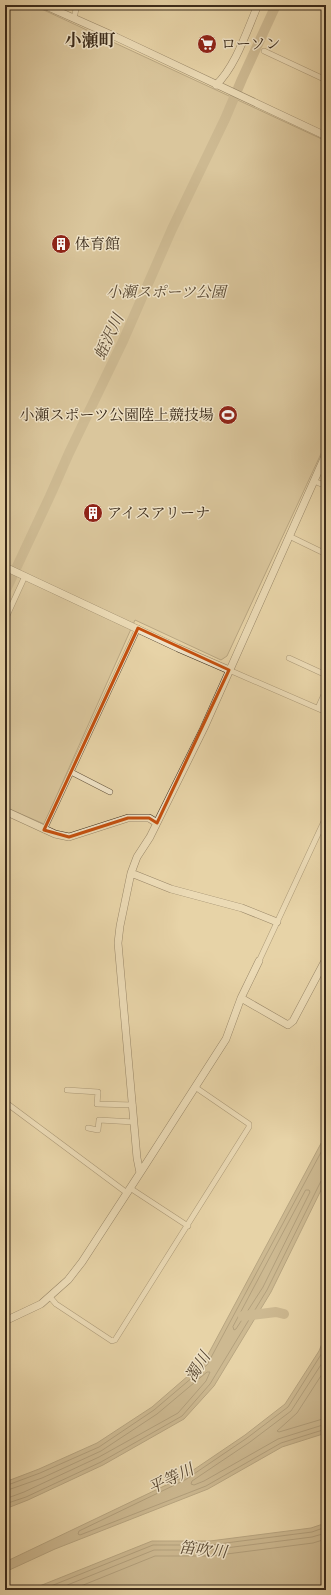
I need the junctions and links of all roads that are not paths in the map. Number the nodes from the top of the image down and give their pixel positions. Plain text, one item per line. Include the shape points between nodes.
1 (44, 5) edge
2 (77, 5) edge
3 (258, 5) edge
4 (74, 18) junction
5 (264, 51) dead end
6 (326, 80) edge
7 (216, 85) junction
8 (326, 136) edge
9 (326, 454) edge
10 (314, 481) junction
11 (326, 486) edge
12 (289, 536) junction
13 (326, 554) edge
14 (7, 568) edge
15 (23, 575) junction
16 (5, 620) edge
17 (138, 628) junction
18 (289, 658) dead end
19 (229, 670) junction
20 (326, 675) edge
21 (326, 690) edge
22 (318, 708) junction
23 (326, 712) edge
24 (71, 772) junction
25 (110, 792) dead end
26 (5, 811) edge
27 (326, 817) edge
28 (157, 823) junction
29 (44, 830) junction
30 (131, 874) junction
31 (277, 922) junction
32 (326, 959) edge
33 (259, 961) joint
34 (241, 998) junction
35 (195, 1087) junction
36 (67, 1090) dead end
37 (5, 1102) edge
38 (133, 1105) junction
39 (134, 1122) junction
40 (88, 1128) dead end
41 (140, 1173) junction
42 (129, 1191) junction
43 (188, 1226) junction
44 (50, 1297) junction
45 (5, 1321) edge

1 - 4 street
2 - 4 street
3 - 7 street via 233,61
4 - 7 street
5 - 6 street
7 - 8 street
9 - 10 street
10 - 11 street
10 - 12 street
12 - 13 street
12 - 19 street
14 - 15 street
15 - 16 street
15 - 17 street
17 - 19 street
17 - 24 street
18 - 20 street
19 - 22 street
19 - 28 street via 204,728
21 - 22 street
22 - 23 street
24 - 25 street
24 - 29 street
26 - 29 street
27 - 31 street
28 - 29 street via 149,818 128,818 69,837
28 - 30 street via 137,857
30 - 31 street via 172,889 242,908
30 - 38 street via 118,943
31 - 33 street
32 - 34 street via 293,1021 288,1025
33 - 34 street
34 - 35 street via 226,1039
35 - 41 street
35 - 43 street via 249,1124 249,1127
36 - 38 street via 98,1092 98,1104
37 - 42 street
38 - 39 street
39 - 40 street via 99,1120 98,1130
39 - 41 street
41 - 42 street
42 - 43 street
42 - 44 street via 75,1272
43 - 44 street via 115,1340 112,1341 56,1304
44 - 45 street

